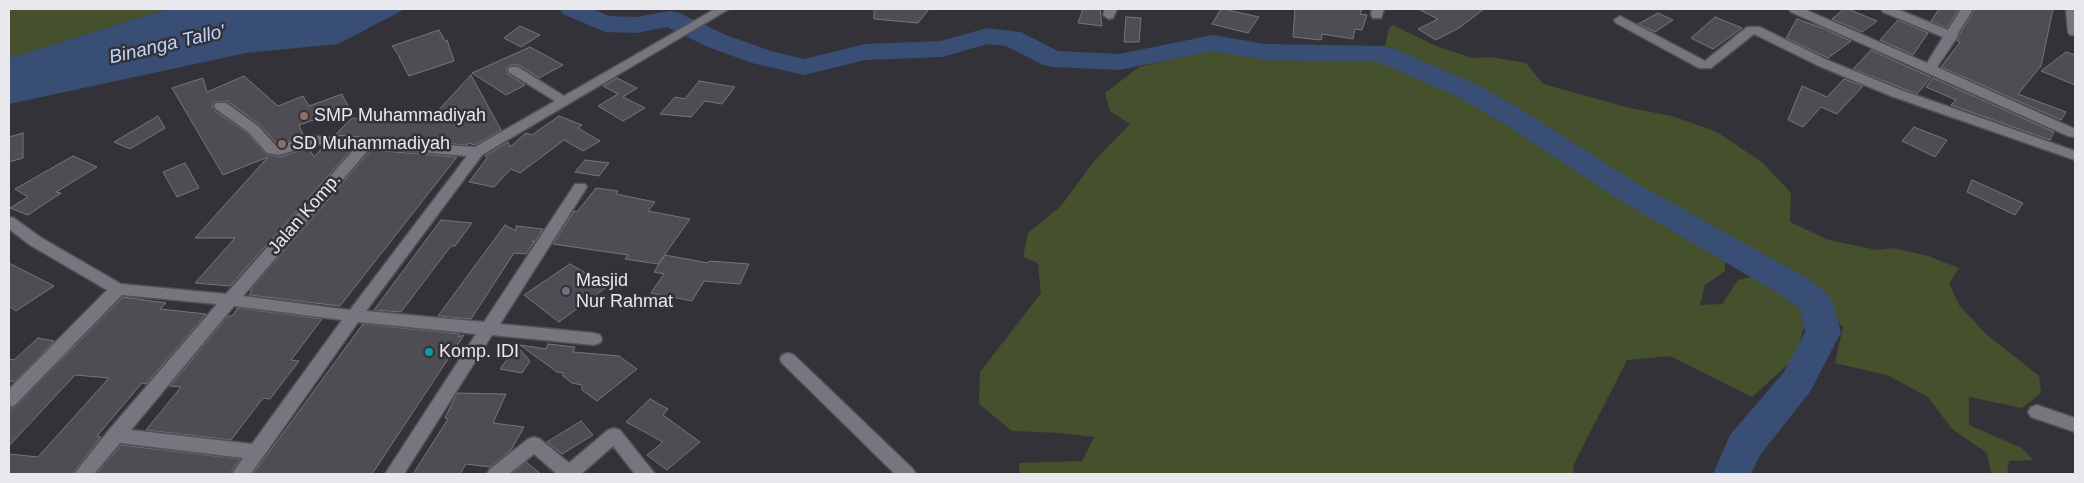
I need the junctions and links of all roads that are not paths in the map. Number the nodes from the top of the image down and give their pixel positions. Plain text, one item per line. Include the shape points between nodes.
1 (722, 9) edge
2 (1795, 9) edge
3 (1887, 9) edge
4 (1967, 9) edge
5 (2072, 9) edge
6 (1620, 20) dead end
7 (2074, 32) dead end
8 (1952, 36) junction
9 (1930, 68) junction
10 (514, 70) dead end
11 (564, 101) junction
12 (221, 106) dead end
13 (2074, 132) edge
14 (367, 143) junction
15 (2059, 150) junction
16 (477, 152) junction
17 (2075, 156) edge
18 (580, 187) dead end
19 (9, 222) edge
20 (118, 289) junction
21 (230, 300) junction
22 (354, 316) junction
23 (488, 329) junction
24 (594, 340) dead end
25 (788, 359) dead end
26 (9, 400) edge
27 (2037, 412) dead end
28 (2075, 425) edge
29 (116, 435) junction
30 (257, 452) junction
31 (83, 474) edge
32 (241, 474) edge
33 (394, 474) edge
34 (496, 474) edge
35 (646, 474) edge
36 (907, 474) edge

1 - 11 street
2 - 9 street
3 - 8 street
4 - 8 street
5 - 7 street
6 - 15 street via 1703,65 1751,30 1756,30 1863,80
8 - 9 street
9 - 13 street
10 - 11 street
11 - 16 street
12 - 14 street via 253,129 272,150 279,151 315,140
13 - 15 street
14 - 16 street
14 - 21 street, Jalan Komp.
15 - 17 street
16 - 22 street
18 - 23 street
19 - 20 street
20 - 21 street
20 - 26 street
21 - 22 street
21 - 29 street, Jalan Komp.
22 - 23 street
22 - 30 street
23 - 24 street
23 - 33 street
25 - 36 street
27 - 28 street
29 - 30 street
29 - 31 street, Jalan Komp.
30 - 32 street
34 - 35 street via 534,444 569,474 614,436

